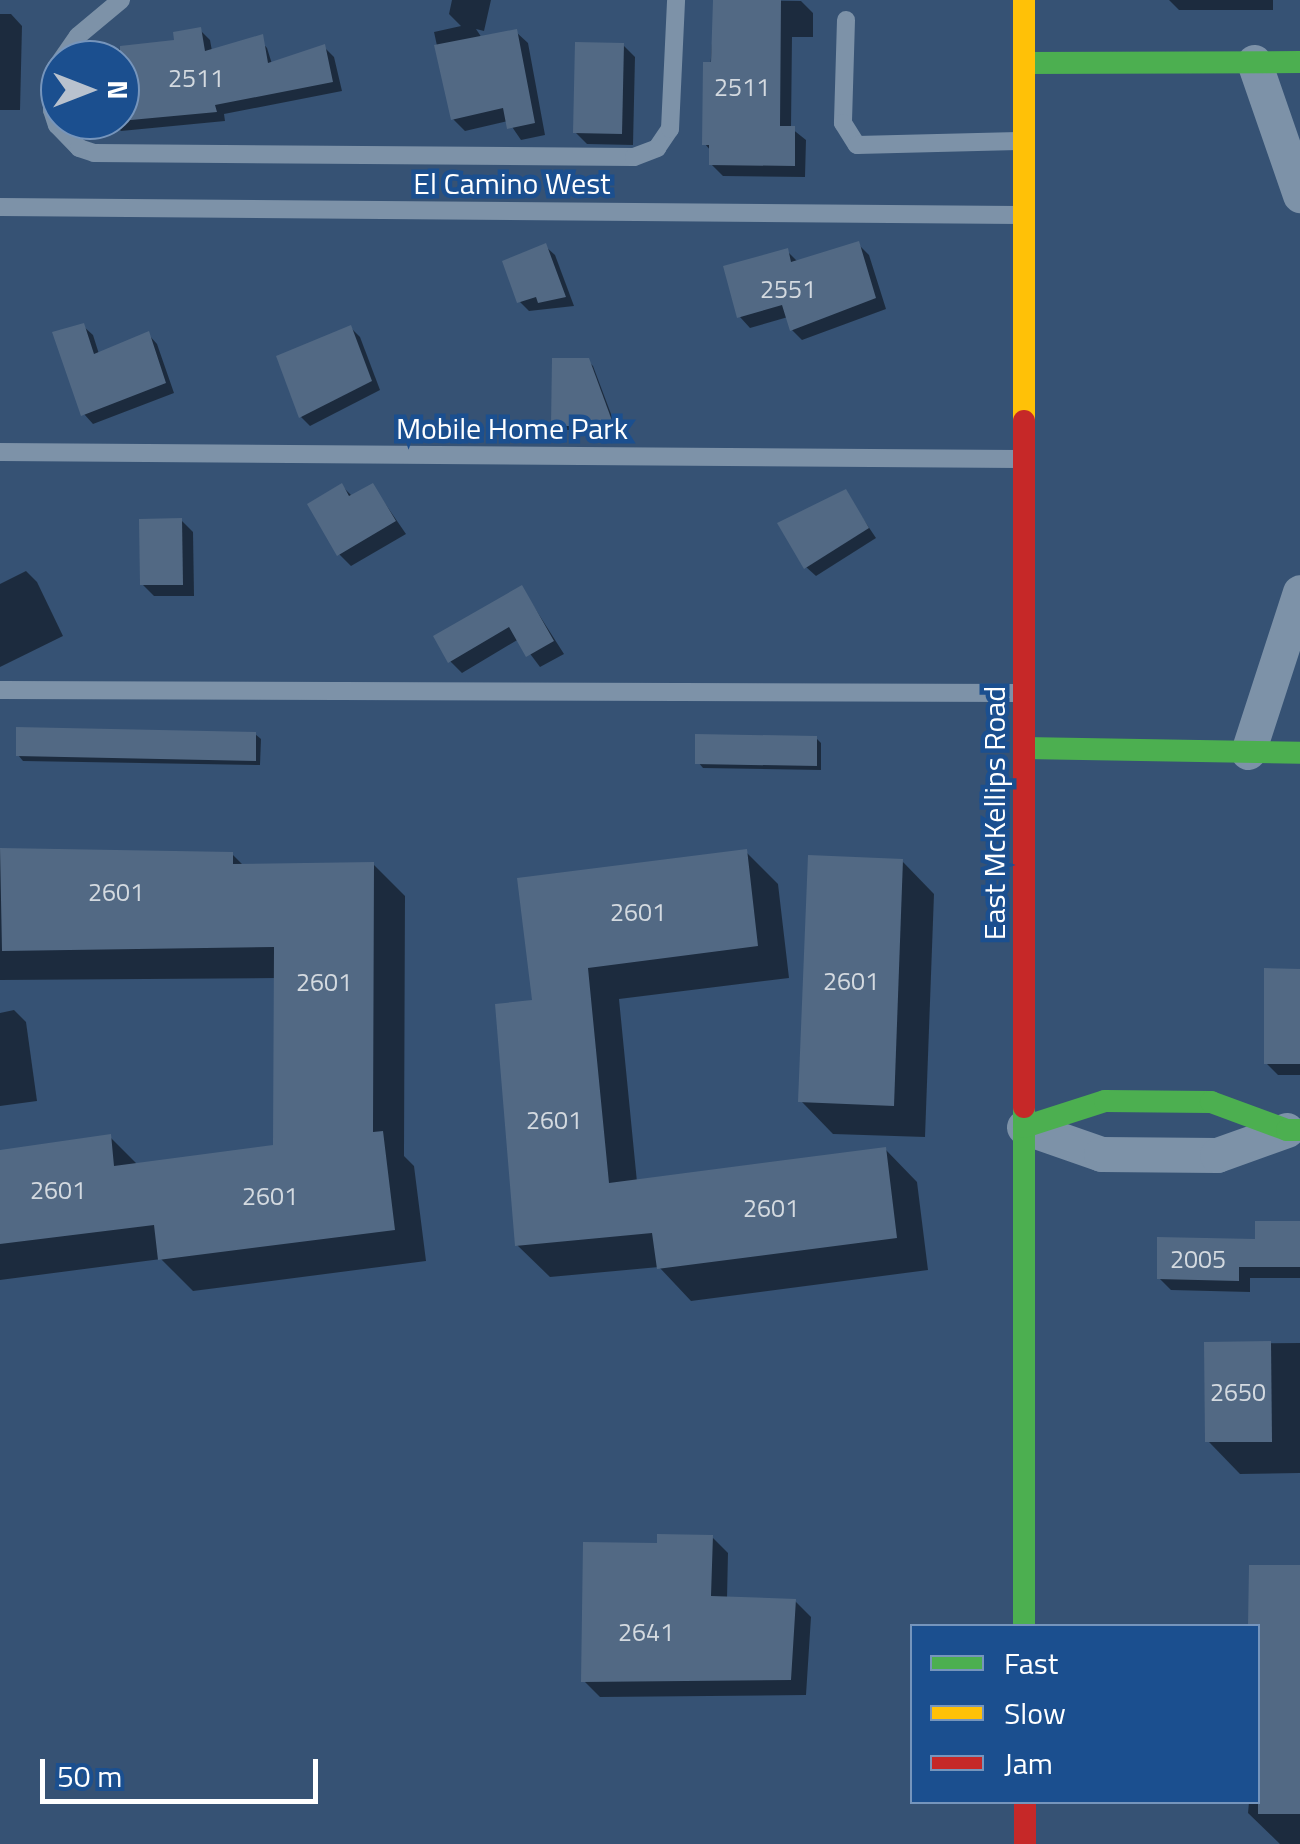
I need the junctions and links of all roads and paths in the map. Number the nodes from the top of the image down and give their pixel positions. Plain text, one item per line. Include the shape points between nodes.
1 (121, 0) edge
2 (676, 0) edge
3 (1024, 0) edge
4 (846, 20) dead end
5 (1254, 62) junction
6 (1300, 62) edge
7 (1024, 63) junction
8 (1024, 141) junction
9 (1300, 195) edge
10 (0, 206) edge
11 (1024, 215) junction
12 (0, 452) edge
13 (1024, 459) junction
14 (1300, 592) edge
15 (0, 690) edge
16 (1024, 693) junction
17 (1024, 748) junction
18 (1248, 752) junction
19 (1300, 753) edge
20 (1024, 1128) junction
21 (1294, 1130) edge
22 (1024, 1624) edge
23 (1025, 1804) edge
24 (1025, 1844) edge

1 - 2 lane via 78,36 55,69 57,126 94,153 634,157 656,148 670,129
3 - 7 main road, East McKellips Road
4 - 8 lane via 842,123 857,145
5 - 6 main road
5 - 7 main road
5 - 9 street
7 - 8 main road, East McKellips Road
8 - 11 main road, East McKellips Road
10 - 11 lane, El Camino West
11 - 13 main road, East McKellips Road
12 - 13 lane, Mobile Home Park
13 - 16 main road, East McKellips Road
14 - 18 street
15 - 16 lane
16 - 17 main road, East McKellips Road
17 - 18 main road
17 - 20 main road, East McKellips Road
18 - 19 main road
20 - 21 street via 1101,1154 1217,1155
20 - 21 main road via 1105,1101 1212,1102
20 - 22 main road, East McKellips Road
23 - 24 main road

